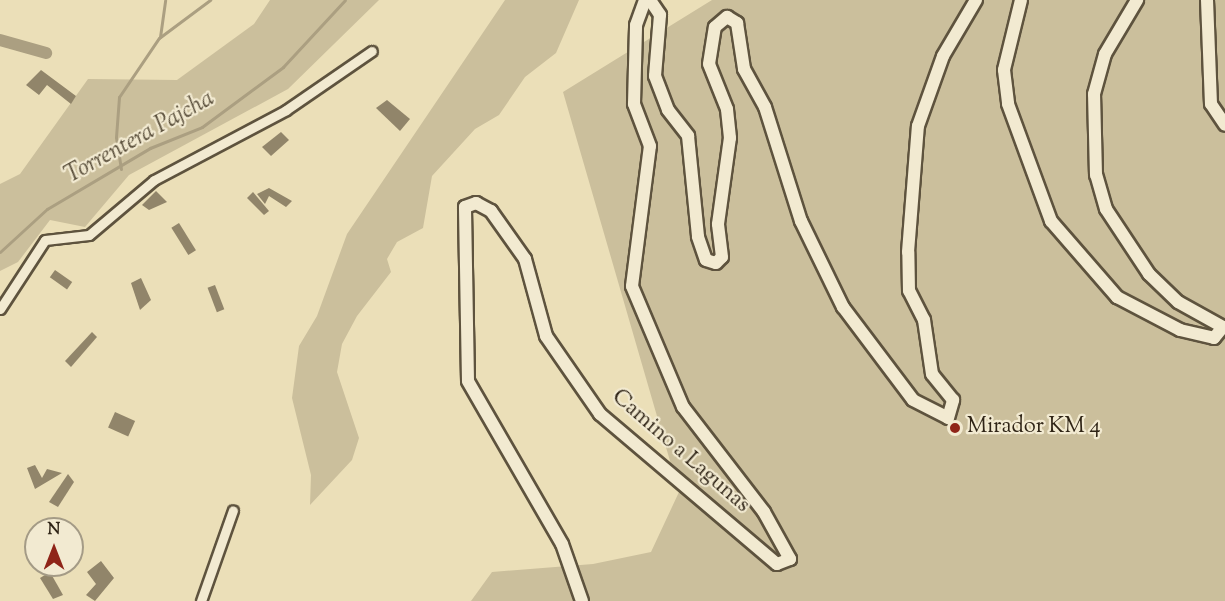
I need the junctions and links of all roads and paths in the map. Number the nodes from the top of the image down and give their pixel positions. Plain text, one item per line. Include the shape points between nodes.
1 (645, 0) edge
2 (650, 0) edge
3 (976, 0) edge
4 (1021, 0) edge
5 (1137, 0) edge
6 (1207, 0) edge
7 (372, 51) dead end
8 (1225, 125) edge
9 (0, 309) edge
10 (233, 510) dead end
11 (201, 601) edge
12 (582, 601) edge

1 - 12 street, Camino a Lagunas via 636,25 634,104 650,146 632,286 683,407 764,512 790,559 777,564 595,408 546,336 525,259 491,211 476,203 465,207 462,222 468,381 562,544
2 - 3 street via 660,15 655,76 668,110 688,136 699,243 706,260 716,264 722,257 718,224 730,138 727,109 709,64 715,27 727,17 737,22 744,69 765,107 801,221 843,307 913,400 948,418 953,400 932,374 924,320 909,291 908,252 918,126 944,56
4 - 5 street via 1004,70 1008,104 1051,221 1117,297 1180,330 1214,338 1223,327 1178,302 1149,274 1106,209 1096,175 1094,94 1105,54
6 - 8 street via 1211,104
7 - 9 street via 286,110 154,180 89,235 45,240
10 - 11 street

